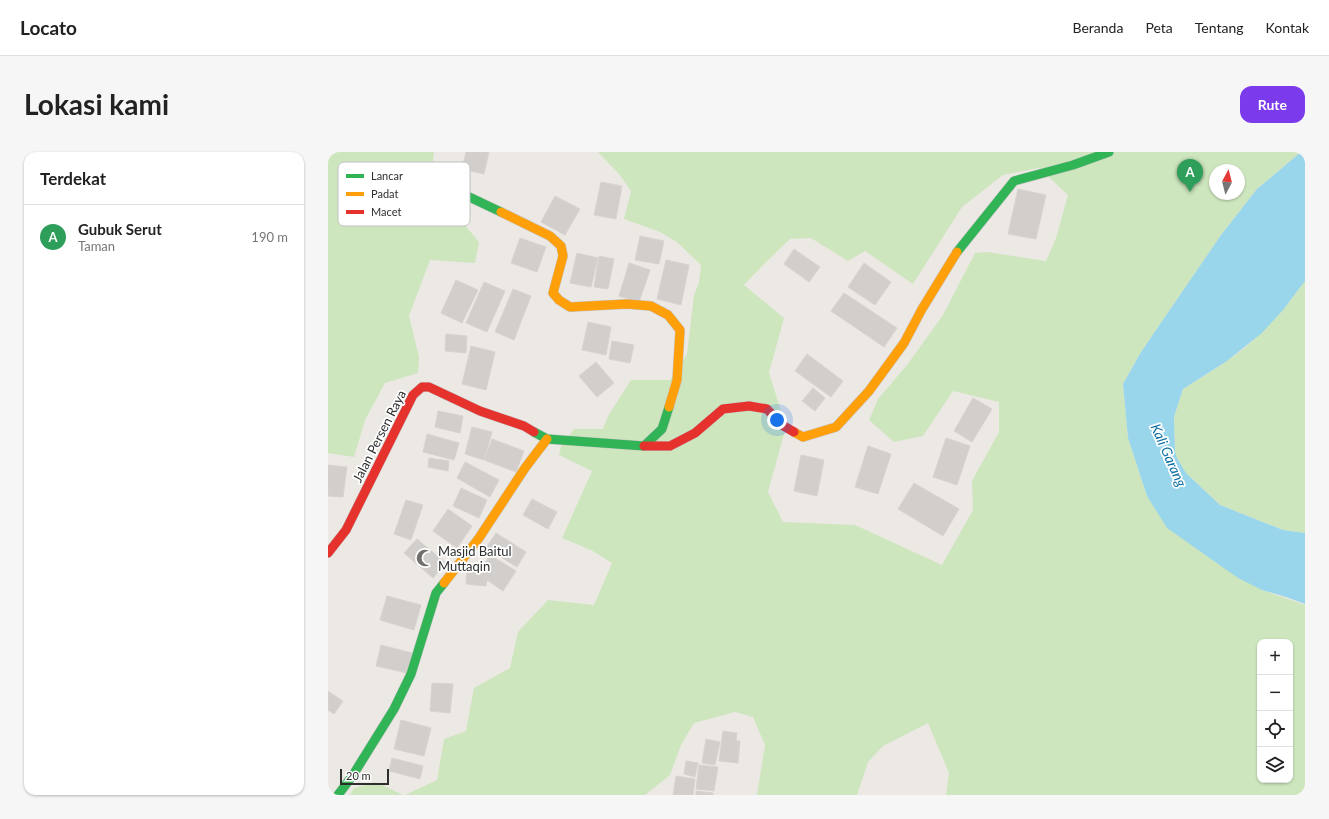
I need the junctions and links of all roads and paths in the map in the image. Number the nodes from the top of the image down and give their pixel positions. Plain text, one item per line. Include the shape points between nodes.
1 (1109, 152) edge
2 (470, 198) edge
3 (547, 439) junction
4 (640, 446) junction
5 (328, 553) edge
6 (338, 795) edge

1 - 4 street via 1014,181 954,256 904,343 869,391 836,427 803,437 782,424 767,409 749,406 723,409 695,434 670,446
2 - 4 street via 550,236 561,246 563,256 553,293 570,307 627,304 651,306 674,321 680,330 677,380 662,429
3 - 4 street
3 - 5 street, Jalan Persen Raya via 524,426 480,411 429,387 422,387 413,395 346,530
3 - 6 street via 479,538 436,593 411,674 394,709

